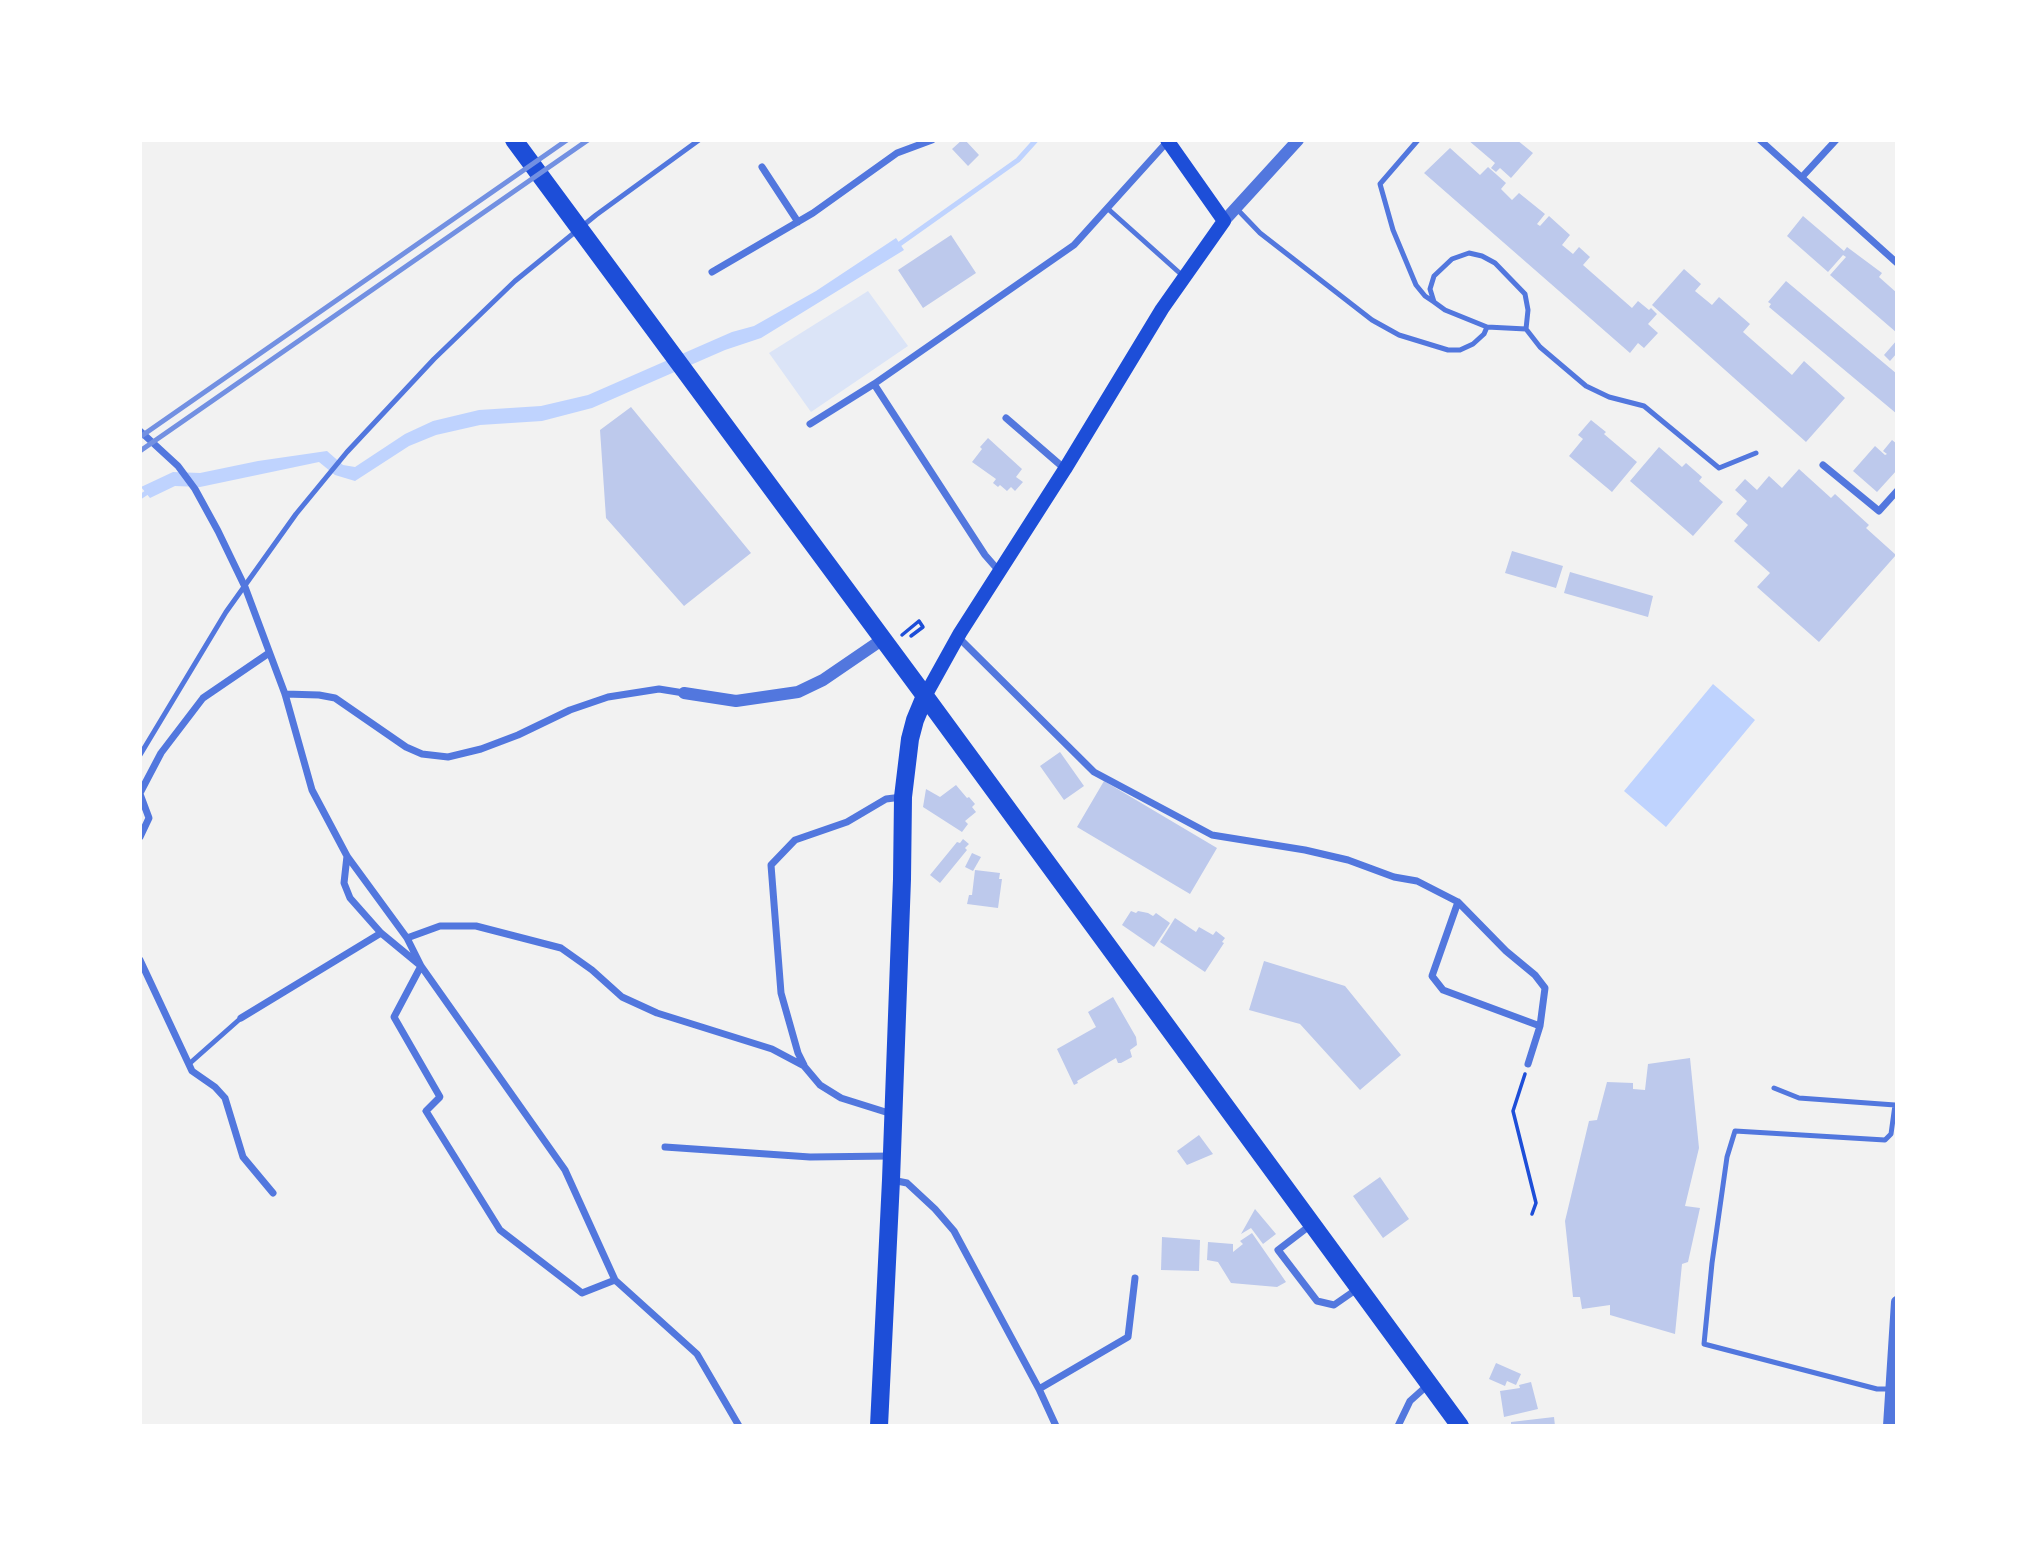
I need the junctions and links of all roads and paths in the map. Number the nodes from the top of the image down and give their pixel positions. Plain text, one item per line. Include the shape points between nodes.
1 (514, 140) edge
2 (699, 140) edge
3 (932, 140) edge
4 (1298, 140) edge
5 (1418, 140) edge
6 (1760, 140) edge
7 (1836, 140) edge
8 (1168, 141) edge
9 (762, 167) dead end
10 (1802, 177) junction
11 (1107, 208) junction
12 (1236, 208) junction
13 (1224, 221) junction
14 (798, 222) junction
15 (1897, 263) edge
16 (712, 271) dead end
17 (1183, 277) junction
18 (1434, 302) junction
19 (1487, 327) junction
20 (1526, 328) junction
21 (874, 384) junction
22 (1006, 418) dead end
23 (810, 424) dead end
24 (140, 430) edge
25 (1756, 453) dead end
26 (1823, 465) dead end
27 (1065, 469) junction
28 (1897, 491) edge
29 (999, 571) junction
30 (244, 587) junction
31 (919, 621) dead end
32 (912, 636) dead end
33 (958, 637) junction
34 (883, 639) junction
35 (269, 653) junction
36 (684, 692) joint
37 (285, 694) junction
38 (925, 696) junction
39 (140, 755) edge
40 (140, 793) edge
41 (903, 797) junction
42 (140, 837) edge
43 (347, 856) junction
44 (1458, 902) junction
45 (381, 933) junction
46 (407, 938) junction
47 (140, 960) edge
48 (421, 966) junction
49 (241, 1018) joint
50 (1539, 1026) junction
51 (1528, 1064) joint
52 (189, 1065) junction
53 (804, 1066) junction
54 (1774, 1088) dead end
55 (1896, 1105) edge
56 (893, 1114) junction
57 (665, 1147) dead end
58 (891, 1156) junction
59 (891, 1180) junction
60 (272, 1193) dead end
61 (1532, 1214) dead end
62 (1312, 1224) junction
63 (1135, 1278) dead end
64 (615, 1280) junction
65 (1359, 1288) junction
66 (1897, 1302) edge
67 (1429, 1384) junction
68 (1039, 1389) junction
69 (1892, 1390) junction
70 (739, 1426) edge
71 (878, 1426) edge
72 (1056, 1426) edge
73 (1398, 1426) edge
74 (1460, 1426) edge
75 (1889, 1426) edge

1 - 34 highway
2 - 30 lane via 515,281 433,359 347,452
3 - 14 street via 897,153
4 - 12 street
5 - 18 lane via 1380,184 1416,285
6 - 10 street
7 - 10 street
8 - 11 street
8 - 13 main road
9 - 14 street
10 - 15 street
11 - 17 lane
11 - 21 street via 1074,245
12 - 13 street
12 - 19 lane via 1260,233 1372,320 1399,335 1460,350
13 - 17 main road
14 - 16 street
17 - 27 main road
18 - 19 lane
18 - 20 lane via 1430,289 1434,276 1452,259 1469,253 1482,256 1525,294
19 - 20 lane
20 - 25 lane via 1540,347 1586,386 1644,406 1719,468
21 - 23 street
21 - 29 street
22 - 27 street
24 - 30 street via 195,489
26 - 28 street via 1879,511
27 - 29 main road
29 - 33 main road
30 - 35 street
30 - 39 lane
31 - 32 path via 923,627
33 - 38 main road
33 - 44 street via 1094,772 1212,835 1348,860 1417,881
34 - 36 street via 798,692 736,701
34 - 38 highway
35 - 37 street
35 - 40 street via 203,698 161,753
36 - 37 street via 659,689 608,697 519,735 448,757 406,747 335,698
37 - 43 street via 312,790
38 - 41 highway via 910,739
38 - 62 highway
40 - 42 street via 149,818
41 - 53 street via 886,799 847,822 795,840 771,865 781,993
41 - 56 highway
43 - 45 street via 344,883
43 - 46 street
44 - 50 street via 1545,988
44 - 50 street via 1432,976 1443,990
45 - 48 street
45 - 49 street
46 - 48 street
46 - 53 street via 440,926 476,926 550,944 592,970 622,997 657,1013 772,1049
47 - 52 street
48 - 64 street via 565,1170
48 - 64 street via 394,1017 440,1097 426,1111 500,1230 582,1293
49 - 52 lane
50 - 51 street
51 - 61 path via 1513,1111 1536,1203
52 - 60 street via 225,1098 243,1157
53 - 56 street via 820,1085 841,1098
54 - 55 lane via 1799,1098
55 - 69 lane via 1891,1134 1885,1140 1735,1131 1727,1157 1704,1344
56 - 58 highway
57 - 58 street via 810,1157
58 - 59 highway
59 - 68 street via 907,1182 954,1231
59 - 71 highway
62 - 65 highway
62 - 65 street via 1278,1250 1317,1301 1334,1305
63 - 68 street via 1128,1336
64 - 70 street via 696,1354
65 - 67 highway
66 - 69 street
67 - 73 street via 1410,1401
67 - 74 highway
68 - 72 street
69 - 75 street

